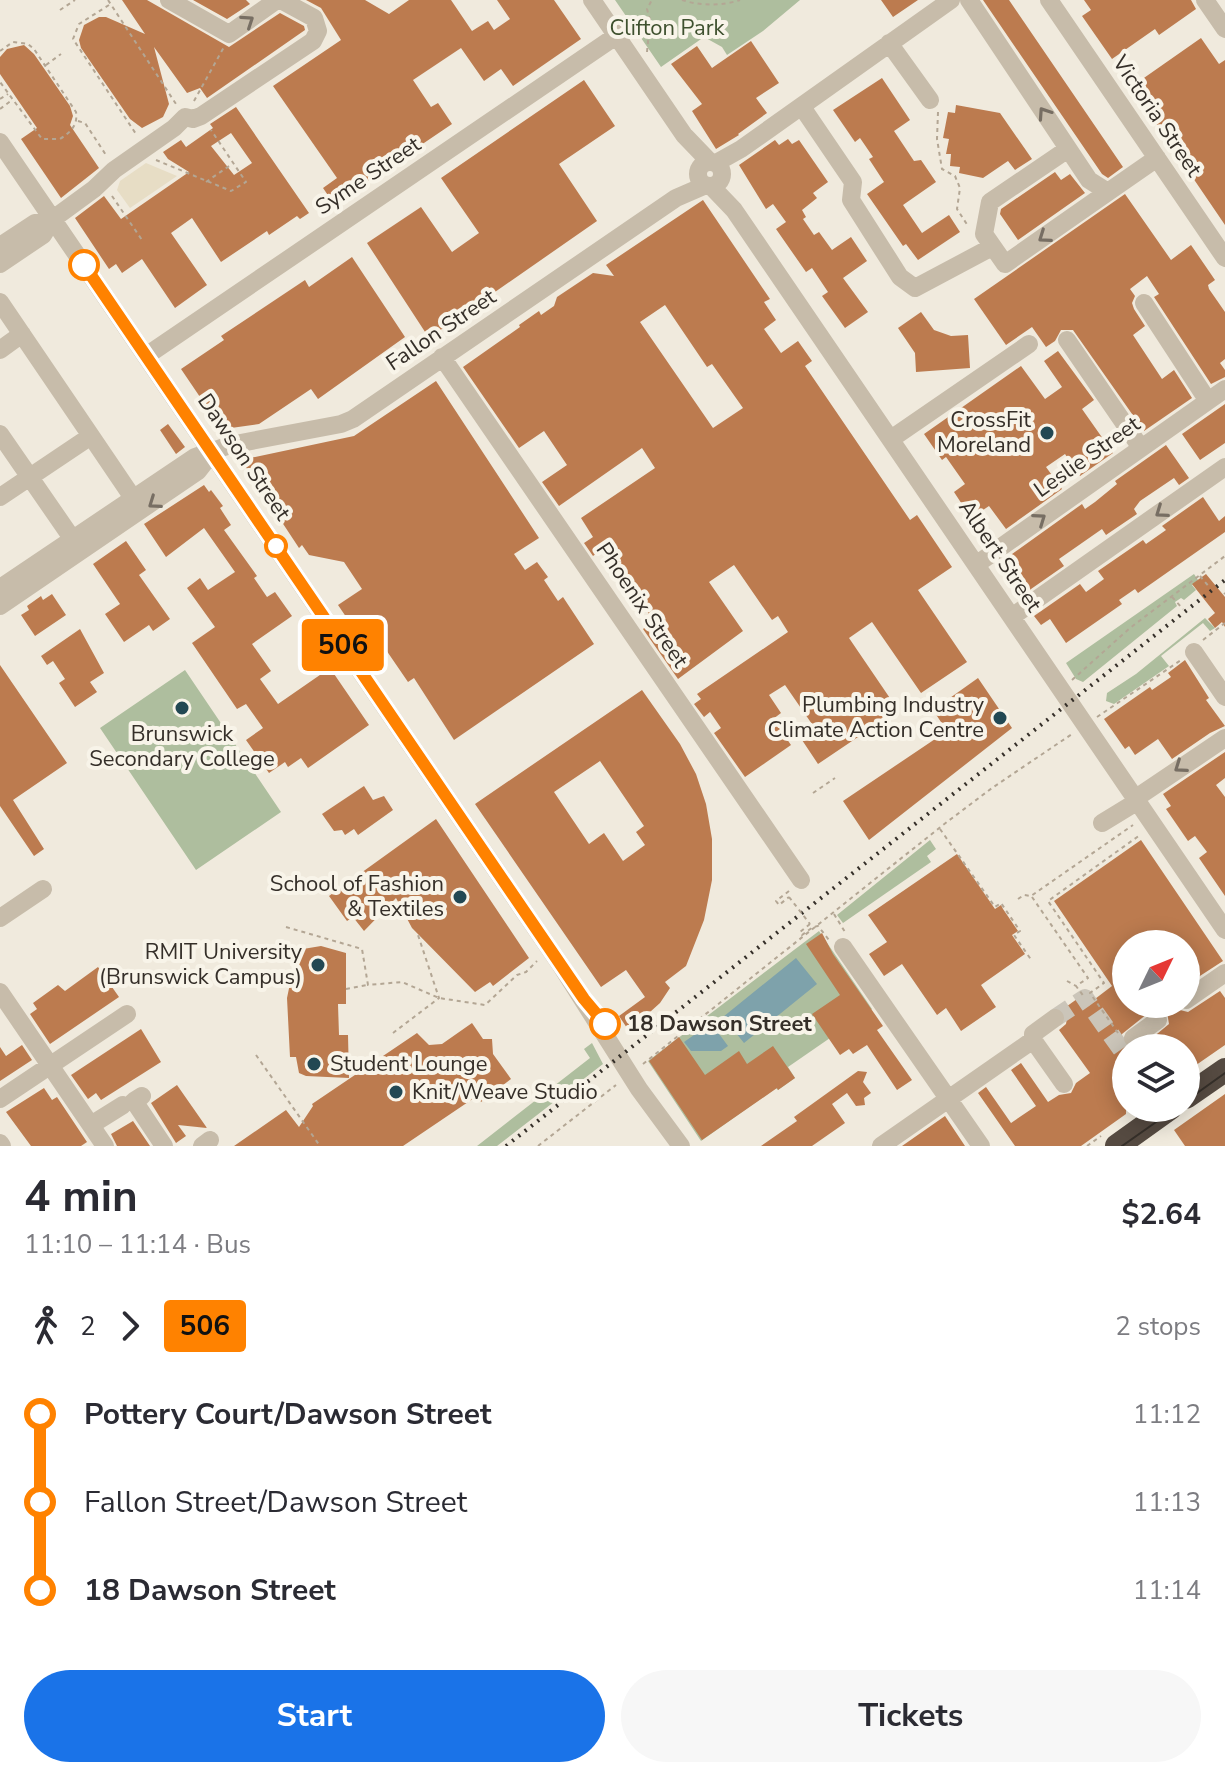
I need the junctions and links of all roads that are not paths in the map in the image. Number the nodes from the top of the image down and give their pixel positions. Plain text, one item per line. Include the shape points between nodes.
1 (169, 0) edge
2 (279, 0) edge
3 (592, 0) edge
4 (951, 0) edge
5 (969, 0) edge
6 (1049, 0) edge
7 (1205, 0) edge
8 (1225, 29) edge
9 (616, 36) junction
10 (889, 43) junction
11 (934, 104) road end
12 (802, 107) junction
13 (0, 142) edge
14 (1068, 149) junction
15 (1157, 158) junction
16 (710, 173) junction
17 (1108, 192) junction
18 (53, 219) junction
19 (0, 246) edge
20 (986, 250) junction
21 (1225, 258) edge
22 (0, 264) edge
23 (0, 302) edge
24 (1144, 303) dead end
25 (22, 334) junction
26 (1067, 340) dead end
27 (1029, 344) dead end
28 (0, 350) edge
29 (146, 356) junction
30 (442, 357) junction
31 (1225, 389) edge
32 (1208, 401) junction
33 (0, 434) edge
34 (91, 436) junction
35 (891, 439) junction
36 (1141, 448) junction
37 (212, 453) junction
38 (1225, 467) edge
39 (30, 477) junction
40 (0, 497) edge
41 (133, 498) junction
42 (76, 546) junction
43 (977, 564) junction
44 (0, 588) edge
45 (0, 606) edge
46 (1013, 616) junction
47 (1194, 652) road end
48 (1225, 697) edge
49 (1225, 738) edge
50 (1137, 800) junction
51 (1102, 823) dead end
52 (801, 880) dead end
53 (43, 889) dead end
54 (0, 918) edge
55 (1225, 930) edge
56 (843, 947) road end
57 (1225, 973) edge
58 (1200, 990) edge
59 (0, 992) edge
60 (127, 1014) dead end
61 (1158, 1020) dead end
62 (1139, 1034) edge
63 (50, 1066) junction
64 (1225, 1070) edge
65 (1064, 1084) dead end
66 (1200, 1087) edge
67 (142, 1096) dead end
68 (0, 1099) edge
69 (949, 1099) junction
70 (123, 1105) dead end
71 (1149, 1122) edge
72 (91, 1125) junction
73 (1120, 1145) edge
74 (105, 1146) edge
75 (164, 1146) edge
76 (684, 1146) edge
77 (881, 1146) edge
78 (981, 1146) edge

1 -> 2 street via 229,34
2 - 18 street via 314,18 318,31 313,41 140,146
3 - 9 street, Albert Street
4 - 10 street, Fallon Street
14 -> 5 street
6 - 15 street, Victoria Street
7 - 8 street
9 - 16 street, Albert Street
9 - 29 street, Syme Street
10 - 11 street
10 - 12 street, Fallon Street
12 - 16 street, Fallon Street
12 - 20 street via 853,182 851,200 900,277 915,288
13 - 18 street, Dawson Street
14 - 17 street via 1089,180
14 - 20 street via 990,202
15 - 17 street
15 - 21 street, Victoria Street
16 - 30 street, Fallon Street
16 - 35 street, Albert Street
17 -> 20 street via 1005,264
18 - 19 street via 35,223
18 - 22 street via 43,235
18 - 29 street, Dawson Street
23 - 25 street
24 - 32 street
25 - 28 street
25 - 34 street
26 - 36 street
27 - 35 street
29 - 37 street, Dawson Street
30 - 37 street, Fallon Street via 347,422
30 - 52 street, Phoenix Street
31 - 32 street, Leslie Street
32 - 36 street, Leslie Street
33 - 39 street
34 - 39 street
34 - 41 street
35 - 43 street, Albert Street
43 -> 36 street, Leslie Street
37 - 41 street, Fallon Street via 189,460
37 -> 42 street, Fallon Street via 198,471
37 - 76 street, Dawson Street
38 -> 46 street
39 - 40 street
39 - 42 street
41 - 42 street, Fallon Street
42 - 44 street, Fallon Street
42 - 45 street, Fallon Street
43 - 46 street, Albert Street
46 - 50 street, Albert Street
47 - 48 street
49 -> 50 street
50 - 51 street
50 - 55 street, Albert Street
53 - 54 street
56 - 69 street
57 - 58 street
59 - 63 street
60 - 63 street
61 - 62 street
63 - 68 street
63 - 72 street
64 - 66 highway
65 - 69 street via 1044,1028
67 - 75 street via 134,1101
69 - 77 street
69 - 78 street
70 - 72 street
71 - 73 highway
72 - 74 street

